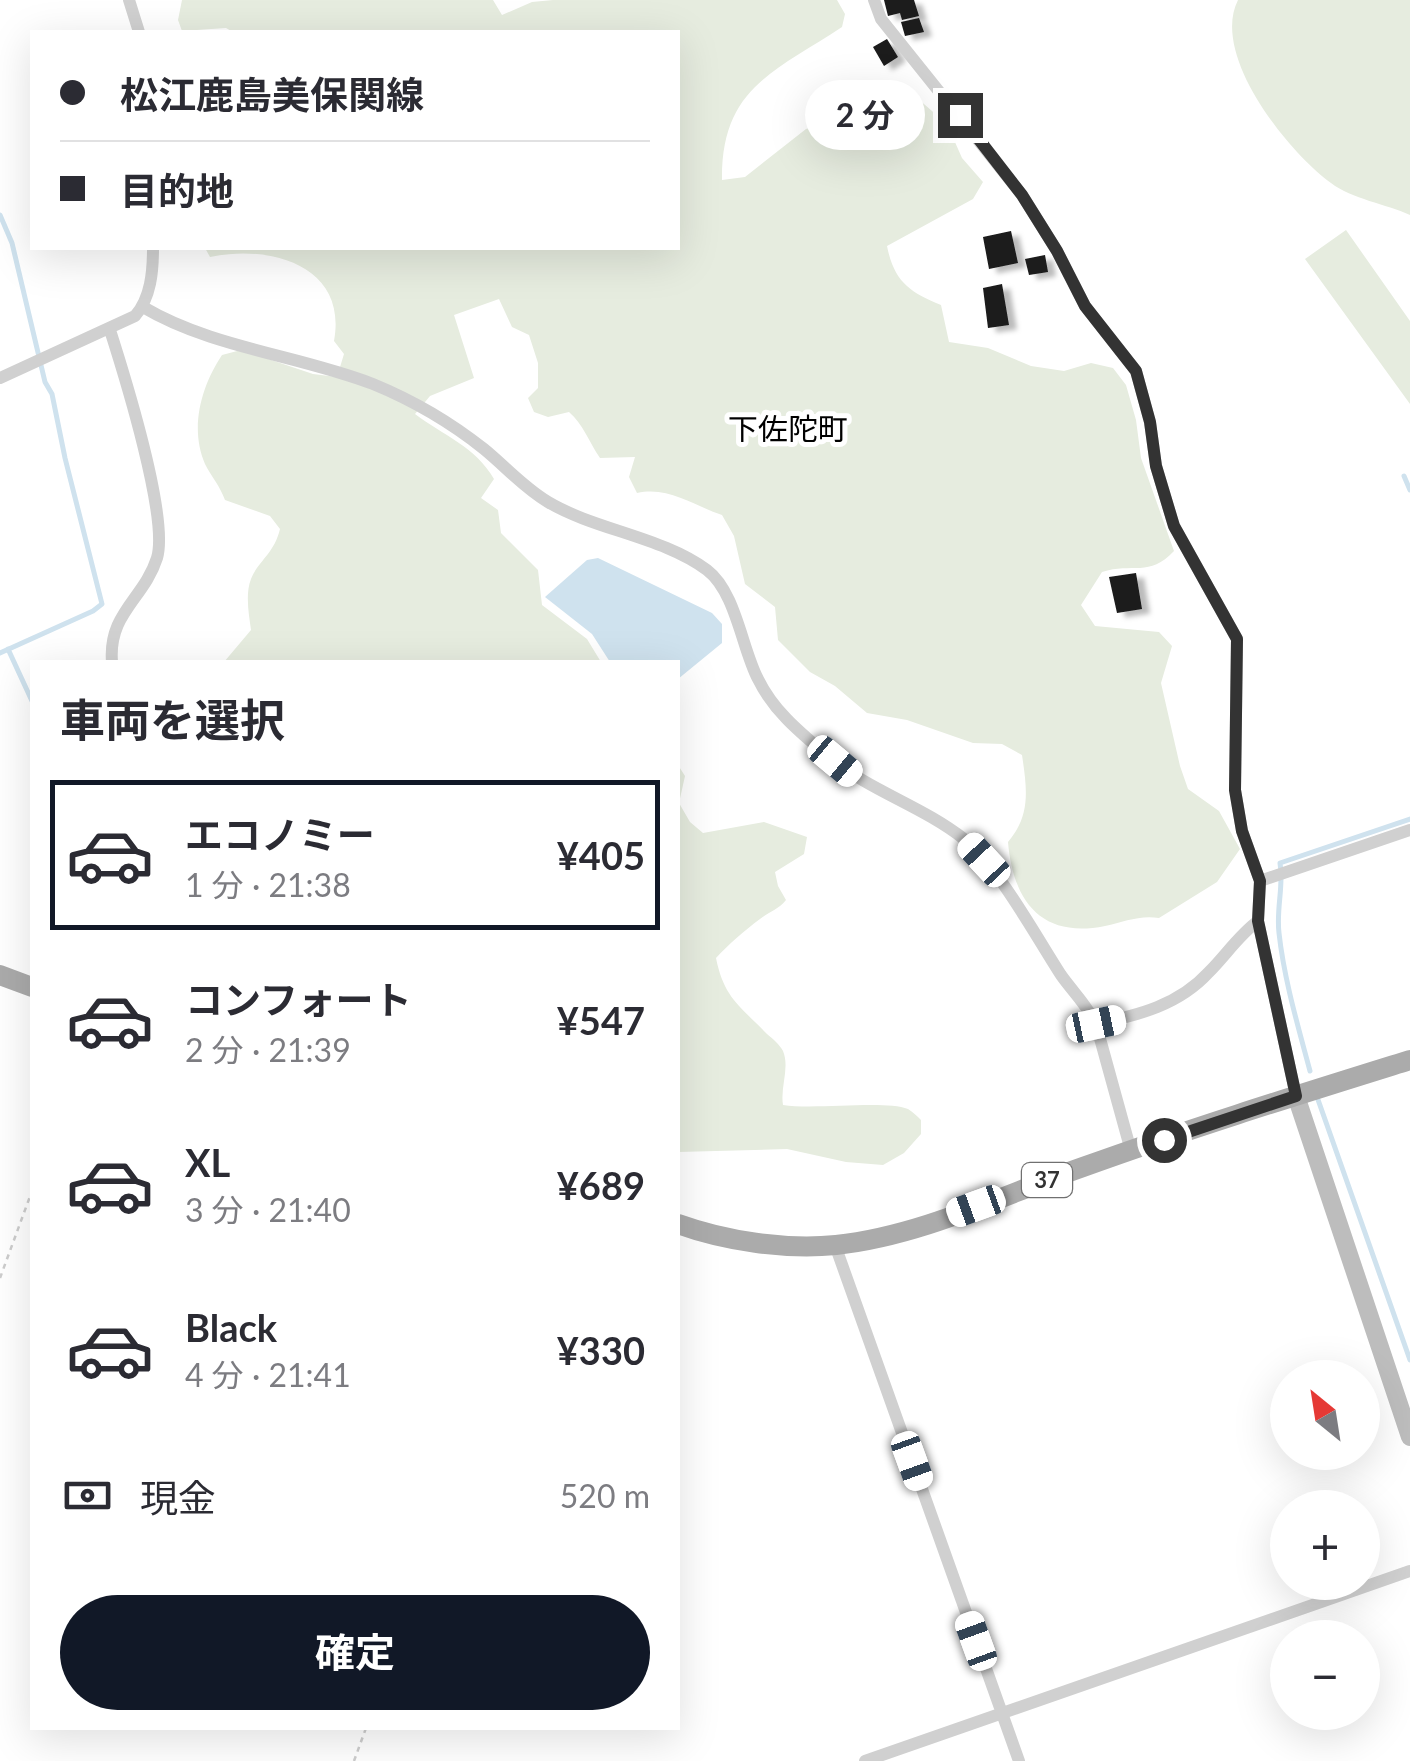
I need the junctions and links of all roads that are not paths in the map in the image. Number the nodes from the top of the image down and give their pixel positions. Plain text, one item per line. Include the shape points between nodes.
1 (129, 0) edge
2 (874, 0) edge
3 (139, 30) edge
4 (153, 250) edge
5 (143, 307) junction
6 (110, 330) junction
7 (0, 378) edge
8 (112, 660) edge
9 (1410, 830) edge
10 (1260, 881) junction
11 (1258, 921) junction
12 (0, 975) edge
13 (30, 986) edge
14 (1096, 1024) junction
15 (1410, 1060) edge
16 (1296, 1096) junction
17 (1131, 1151) junction
18 (680, 1225) edge
19 (834, 1245) junction
20 (1410, 1437) edge
21 (1410, 1572) edge
22 (1002, 1713) junction
23 (865, 1761) edge
24 (1018, 1761) edge

1 - 3 street
2 - 10 street via 881,19 1022,195 1085,306 1136,371 1174,526 1237,639 1235,790
4 - 5 street
5 - 6 street
5 - 14 street via 190,329 378,386 436,415 551,504 712,573 777,709 856,779 967,841
6 - 7 street
6 - 8 street via 146,460 159,538 150,571 113,632
9 - 10 street
10 - 11 street
11 - 14 street via 1180,997
11 - 16 street
12 - 13 main road
14 - 17 street
15 - 16 main road, 37
16 - 17 main road, 37
16 - 20 street
17 - 19 main road, 37 via 902,1232
18 - 19 main road, 37 via 782,1245
19 - 22 street
21 - 22 street
22 - 23 street
22 - 24 street

